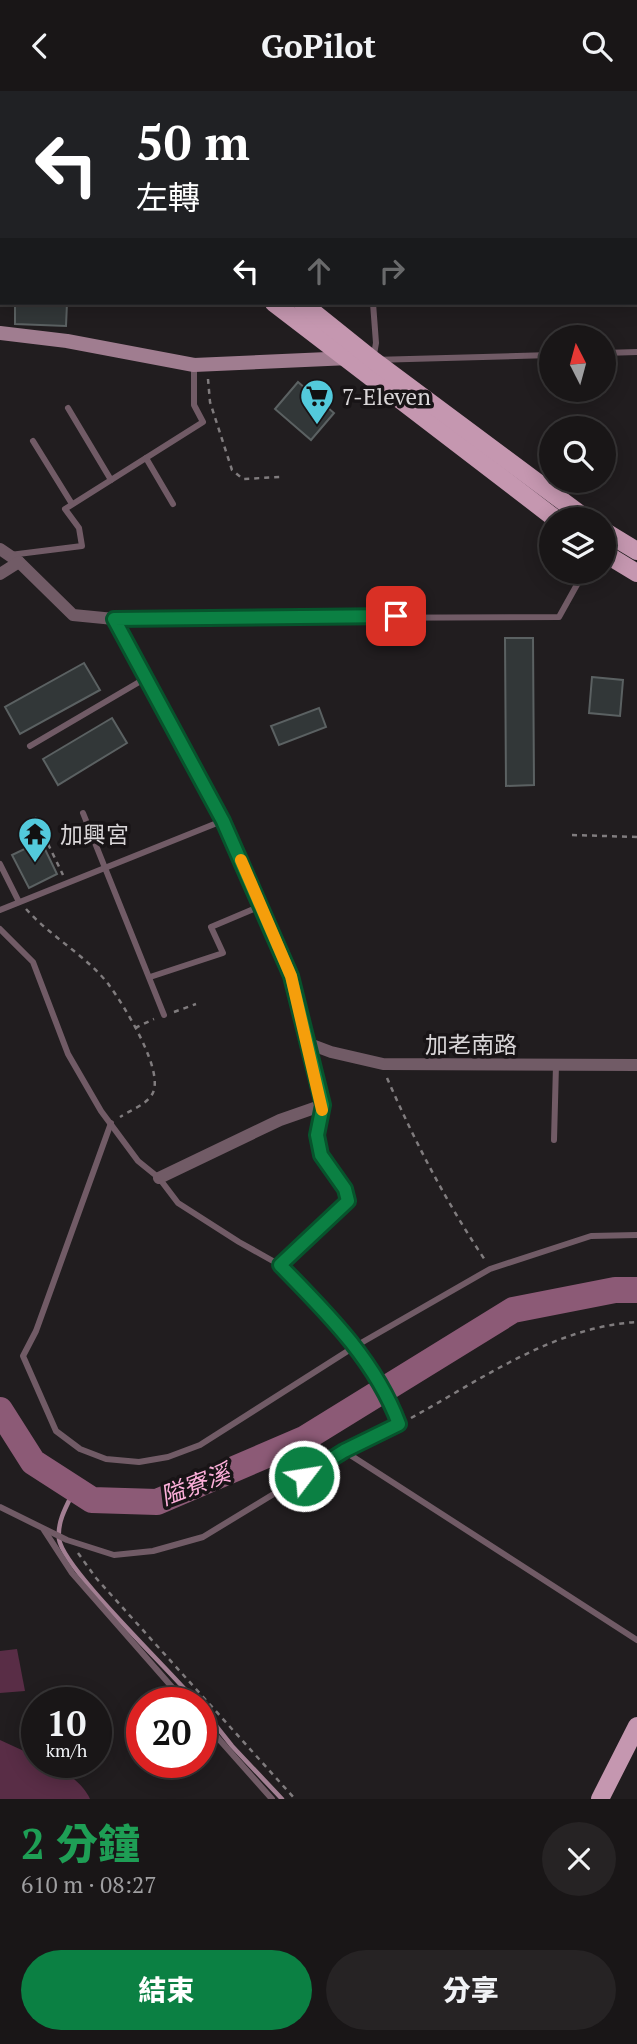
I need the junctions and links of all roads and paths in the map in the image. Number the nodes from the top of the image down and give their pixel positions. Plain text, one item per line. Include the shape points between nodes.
1 (277, 305) edge
2 (305, 305) edge
3 (373, 305) edge
4 (0, 333) edge
5 (637, 352) edge
6 (616, 353) edge
7 (539, 355) edge
8 (343, 357) junction
9 (373, 359) junction
10 (202, 365) junction
11 (68, 408) dead end
12 (33, 441) dead end
13 (146, 458) junction
14 (281, 477) dead end
15 (111, 480) junction
16 (72, 504) junction
17 (173, 504) dead end
18 (540, 507) edge
19 (571, 507) edge
20 (616, 538) edge
21 (637, 551) edge
22 (4, 552) edge
23 (616, 560) edge
24 (19, 562) junction
25 (637, 573) edge
26 (0, 574) edge
27 (577, 584) edge
28 (114, 619) junction
29 (146, 678) junction
30 (30, 746) dead end
31 (83, 813) dead end
32 (35, 817) dead end
33 (223, 821) junction
34 (572, 835) dead end
35 (637, 837) edge
36 (0, 864) edge
37 (106, 868) junction
38 (67, 884) junction
39 (19, 902) junction
40 (262, 906) junction
41 (0, 910) edge
42 (0, 929) edge
43 (150, 977) junction
44 (164, 1015) dead end
45 (307, 1042) junction
46 (383, 1064) junction
47 (556, 1065) junction
48 (637, 1065) edge
49 (323, 1105) junction
50 (111, 1123) junction
51 (554, 1140) dead end
52 (159, 1178) junction
53 (637, 1235) edge
54 (280, 1265) junction
55 (490, 1269) junction
56 (637, 1322) edge
57 (358, 1350) junction
58 (399, 1424) junction
59 (344, 1451) junction
60 (0, 1507) edge
61 (43, 1528) junction
62 (67, 1539) junction
63 (637, 1640) edge
64 (172, 1687) edge
65 (637, 1726) edge
66 (217, 1738) edge
67 (272, 1799) edge
68 (295, 1799) edge
69 (600, 1799) edge

1 - 8 main road
2 - 9 main road
3 - 9 lane
4 - 10 street
5 - 6 lane
7 - 9 lane
8 - 9 street
8 - 10 street
8 - 18 main road
9 - 19 main road
10 - 13 lane via 194,405 202,422
10 - 14 path via 232,470 243,478
11 - 15 lane
12 - 16 lane
13 - 15 lane
13 - 17 lane
15 - 16 lane
16 - 22 lane via 65,509 79,529 82,546
20 - 21 main road
22 - 24 street
23 - 25 main road
24 - 26 street
24 - 28 street via 73,615
27 - 28 lane via 559,617
28 - 29 street
29 - 30 lane
29 - 33 street
31 - 37 lane
32 - 38 path
33 - 37 lane
33 - 40 street
34 - 35 path
36 - 39 lane
37 - 38 lane
37 - 43 lane
38 - 39 lane
39 - 41 lane
39 - 50 path via 44,930 108,984 146,1051 154,1071 151,1097
40 - 43 lane via 211,927 223,953
40 - 45 street via 291,976
42 - 50 lane via 33,963 68,1054
43 - 44 lane
45 - 46 street, 加老南路
45 - 49 street
46 - 47 street, 加老南路
46 - 55 path via 421,1153
47 - 48 street, 加老南路
47 - 51 lane
49 - 52 street
49 - 54 street via 317,1135 321,1155 348,1201
50 - 52 lane via 138,1161
50 - 57 lane via 23,1356 56,1431 80,1449 106,1459 139,1462 168,1457 200,1445
52 - 54 lane via 178,1203
53 - 55 lane via 591,1236
54 - 57 lane
55 - 57 lane
56 - 58 path via 556,1338
57 - 58 street
58 - 59 lane
59 - 62 lane via 203,1537 153,1551 114,1555
59 - 63 lane
60 - 61 lane
61 - 62 lane
61 - 64 lane via 72,1573
62 - 68 path via 96,1578
65 - 69 main road
66 - 67 lane

